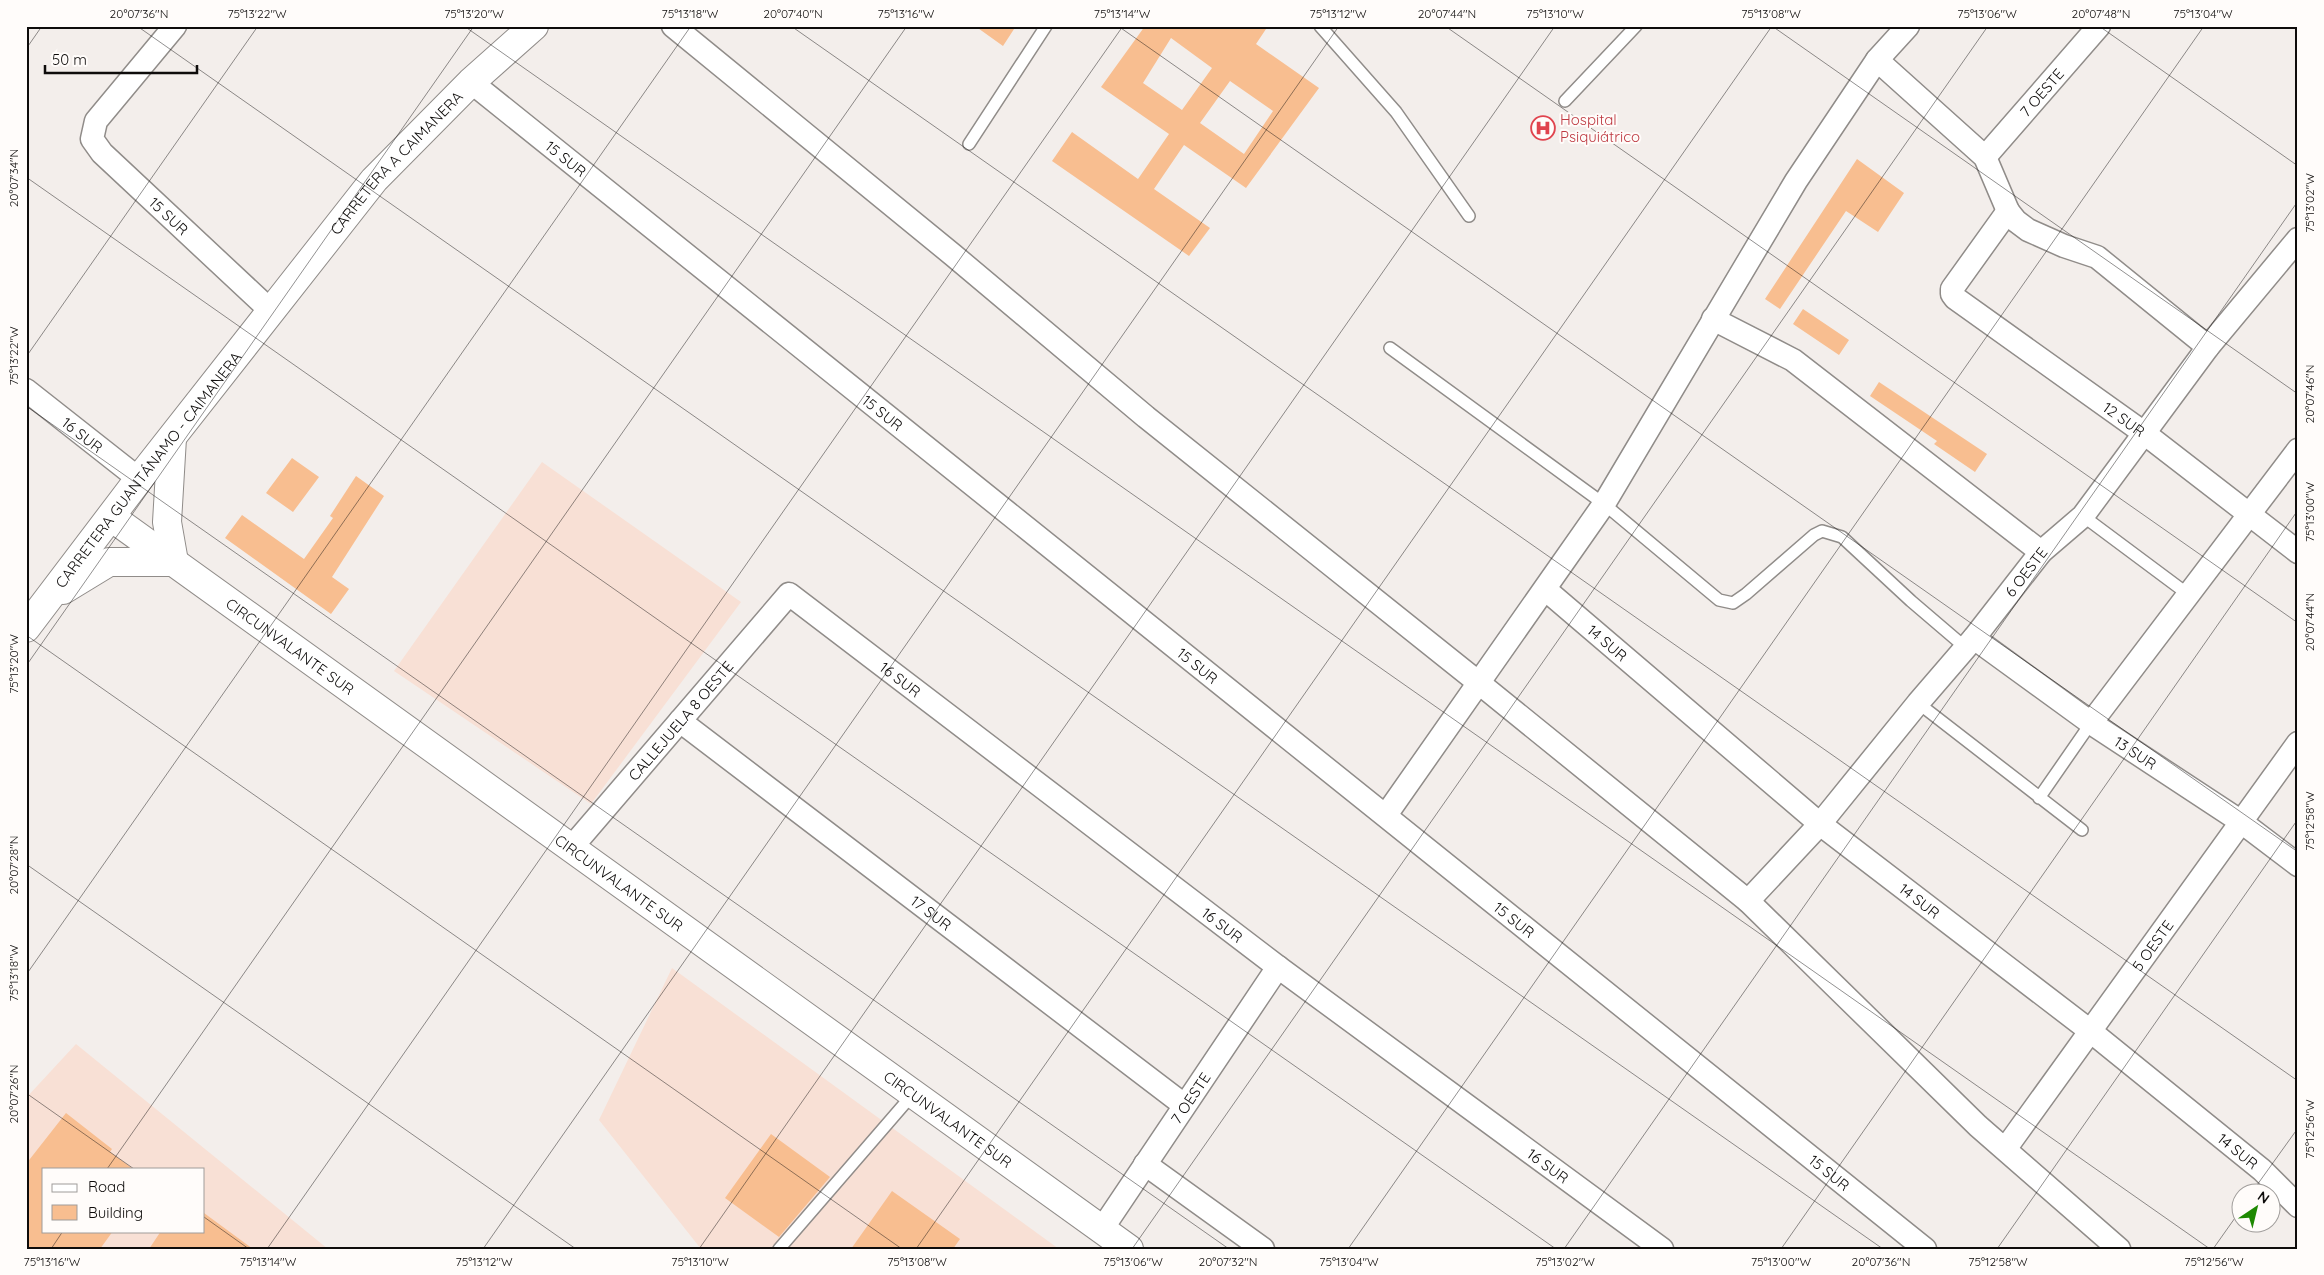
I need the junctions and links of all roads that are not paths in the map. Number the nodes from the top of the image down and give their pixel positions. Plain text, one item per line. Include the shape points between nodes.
1 (176, 26) edge
2 (534, 26) edge
3 (673, 26) edge
4 (1046, 26) edge
5 (1320, 26) edge
6 (1636, 26) edge
7 (1908, 26) edge
8 (2099, 26) edge
9 (1877, 60) junction
10 (471, 82) junction
11 (1565, 101) dead end
12 (970, 144) dead end
13 (1985, 157) junction
14 (2008, 211) junction
15 (1469, 216) dead end
16 (2298, 239) edge
17 (271, 312) junction
18 (1713, 319) junction
19 (2208, 347) junction
20 (1390, 348) dead end
21 (26, 390) edge
22 (2144, 433) junction
23 (172, 438) junction
24 (2298, 450) edge
25 (139, 479) junction
26 (1604, 504) junction
27 (2251, 514) junction
28 (2083, 516) junction
29 (111, 517) junction
30 (2041, 552) junction
31 (2298, 552) edge
32 (174, 562) junction
33 (1546, 590) junction
34 (789, 594) joint
35 (2189, 595) junction
36 (49, 599) junction
37 (26, 628) edge
38 (1970, 643) junction
39 (1479, 682) junction
40 (1918, 703) junction
41 (680, 721) junction
42 (2091, 723) junction
43 (2298, 743) edge
44 (2039, 798) junction
45 (1386, 815) junction
46 (2240, 822) junction
47 (1820, 824) junction
48 (2082, 830) dead end
49 (571, 848) junction
50 (2298, 865) edge
51 (1748, 901) junction
52 (1278, 968) junction
53 (2089, 1030) junction
54 (913, 1094) junction
55 (1184, 1105) junction
56 (2006, 1148) junction
57 (1145, 1164) junction
58 (2298, 1206) edge
59 (1102, 1230) junction
60 (779, 1249) edge
61 (1129, 1249) edge
62 (1263, 1249) edge
63 (1662, 1249) edge
64 (1925, 1249) edge
65 (2119, 1249) edge

1 - 17 street, 15 SUR via 96,121 92,138 102,153
2 - 10 main road, CARRETERA A CAIMANERA
3 - 39 street via 1146,417
4 - 12 lane
5 - 15 lane via 1396,112
6 - 11 lane
7 - 9 street
8 - 13 street, 7 OESTE
9 - 13 street
9 - 18 street via 1796,181
10 - 17 main road, CARRETERA A CAIMANERA via 374,180
10 - 45 street, 15 SUR
13 - 14 street
14 - 19 street via 2028,230 2097,257
14 - 22 street, 12 SUR via 1952,289 1952,294
16 - 19 street, 6 OESTE
17 - 23 main road, CARRETERA GUANTÁNAMO - CAIMANERA
18 - 26 street
18 - 30 street via 1793,360
19 - 22 street, 6 OESTE
20 - 26 lane
21 - 25 street, 16 SUR
22 - 27 street, 12 SUR
22 - 28 street, 6 OESTE
23 - 25 main road, CARRETERA GUANTÁNAMO - CAIMANERA
23 - 32 main road via 166,522
24 - 27 street
25 - 29 main road, CARRETERA GUANTÁNAMO - CAIMANERA
26 - 33 street
26 - 38 lane via 1719,600 1733,603 1814,535 1822,531 1842,537 1911,601
27 - 31 street, 12 SUR
27 - 35 street
28 - 30 street, 6 OESTE
28 - 35 lane
29 - 32 main road, CIRCUNVALANTE SUR
29 - 36 main road, CARRETERA GUANTÁNAMO - CAIMANERA
30 - 38 street, 6 OESTE
32 - 36 main road via 109,562
32 - 49 main road, CIRCUNVALANTE SUR
33 - 39 street
33 - 47 street, 14 SUR
34 - 41 street, CALLEJUELA 8 OESTE
34 - 52 street, 16 SUR
35 - 42 street
36 - 37 main road, CARRETERA GUANTÁNAMO - CAIMANERA
38 - 40 street, 6 OESTE
38 - 42 street, 13 SUR
39 - 45 street
39 - 51 street
40 - 44 lane
40 - 47 street, 6 OESTE
41 - 49 street, CALLEJUELA 8 OESTE
41 - 55 street, 17 SUR
42 - 44 lane
42 - 46 street, 13 SUR
43 - 46 street, 5 OESTE
44 - 48 lane
45 - 64 street, 15 SUR
46 - 50 street, 13 SUR
46 - 53 street, 5 OESTE
47 - 51 street, 6 OESTE
47 - 53 street, 14 SUR
49 - 54 main road, CIRCUNVALANTE SUR
51 - 56 street via 1978,1126
52 - 55 street, 7 OESTE
52 - 63 street, 16 SUR
53 - 56 street, 5 OESTE
53 - 58 street, 14 SUR via 2262,1170
54 - 59 main road, CIRCUNVALANTE SUR
54 - 60 lane
55 - 57 street, 7 OESTE
56 - 65 street
57 - 59 street, 7 OESTE
57 - 62 street
59 - 61 main road, CIRCUNVALANTE SUR

